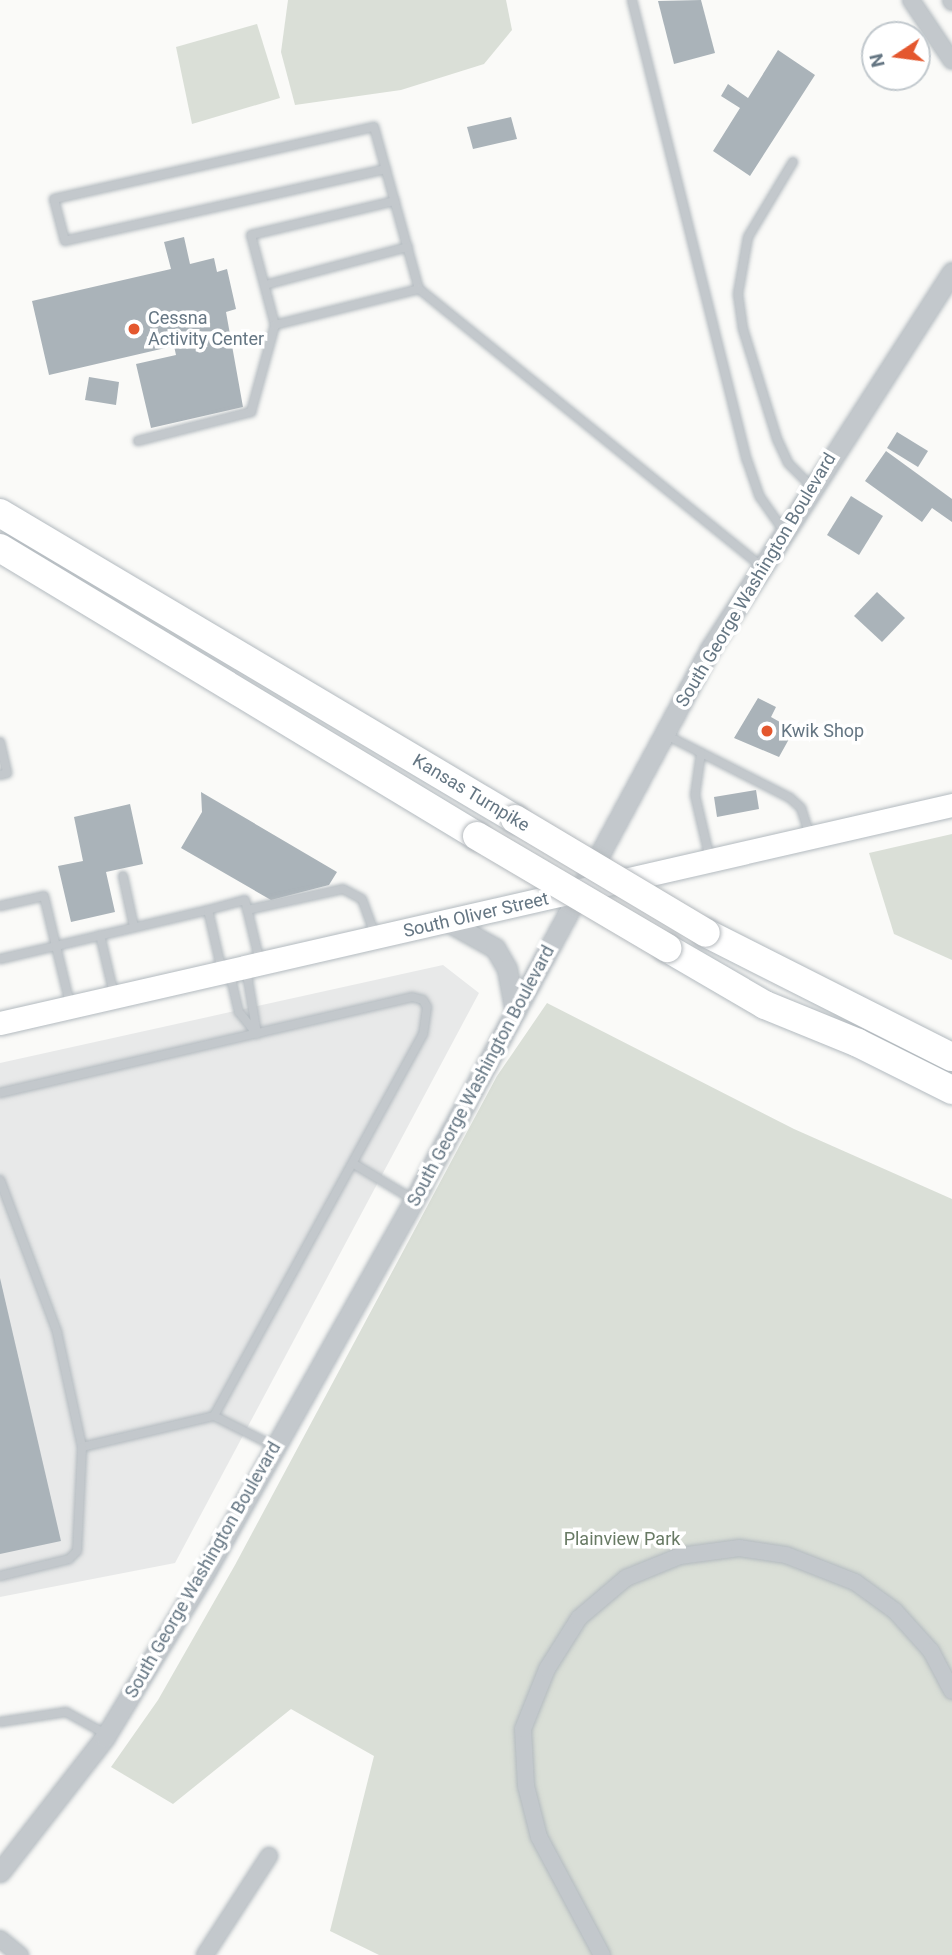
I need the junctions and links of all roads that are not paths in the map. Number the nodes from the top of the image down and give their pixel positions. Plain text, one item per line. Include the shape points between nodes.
1 (632, 0) edge
2 (911, 0) edge
3 (952, 61) edge
4 (793, 162) dead end
5 (386, 169) junction
6 (395, 201) junction
7 (408, 247) junction
8 (952, 272) edge
9 (265, 285) junction
10 (419, 289) junction
11 (275, 325) junction
12 (138, 441) dead end
13 (812, 487) junction
14 (0, 513) edge
15 (784, 531) junction
16 (0, 548) edge
17 (761, 566) junction
18 (663, 734) junction
19 (0, 743) edge
20 (701, 753) junction
21 (0, 775) edge
22 (952, 805) edge
23 (811, 838) junction
24 (711, 862) junction
25 (123, 876) dead end
26 (579, 891) junction
27 (0, 906) edge
28 (208, 910) junction
29 (247, 911) junction
30 (448, 922) junction
31 (134, 928) junction
32 (100, 936) junction
33 (376, 938) junction
34 (56, 946) junction
35 (0, 959) edge
36 (240, 968) junction
37 (115, 997) junction
38 (71, 1007) junction
39 (516, 1012) junction
40 (0, 1023) edge
41 (257, 1034) junction
42 (952, 1057) edge
43 (952, 1090) edge
44 (0, 1093) edge
45 (354, 1164) junction
46 (0, 1180) edge
47 (2, 1195) edge
48 (414, 1200) junction
49 (215, 1416) junction
50 (82, 1447) junction
51 (276, 1447) junction
52 (0, 1576) edge
53 (952, 1691) edge
54 (0, 1722) edge
55 (107, 1734) junction
56 (269, 1856) dead end
57 (0, 1872) edge
58 (0, 1939) edge
59 (20, 1955) edge
60 (205, 1955) edge
61 (602, 1955) edge

1 - 15 lane via 747,460 760,497
2 - 3 street
4 - 13 lane via 748,237 738,294 743,330 777,439 788,463
5 - 5 lane via 374,127 54,199 65,242
5 - 6 lane
6 - 7 lane
6 - 9 lane via 251,235
7 - 9 lane
7 - 10 lane
8 - 13 street, South George Washington Boulevard
9 - 11 lane
10 - 11 lane
10 - 17 lane
11 - 12 lane via 251,412
13 - 15 street, South George Washington Boulevard
14 - 42 highway, Kansas Turnpike, bridge via 706,933
15 - 17 street, South George Washington Boulevard
16 - 43 highway, Kansas Turnpike, bridge via 765,1005 858,1042
17 - 18 street, South George Washington Boulevard
18 - 20 lane
18 - 26 street, South George Washington Boulevard
19 - 21 lane via 7,773
20 - 23 lane via 790,798 801,808
20 - 24 lane via 695,794
22 - 23 main road, South Oliver Street
23 - 24 main road, South Oliver Street
24 - 26 main road, South Oliver Street
25 - 31 lane
26 - 30 main road, South Oliver Street
26 - 39 street, South George Washington Boulevard
27 - 34 lane via 44,895
28 - 29 lane via 245,900
28 - 31 lane
28 - 36 lane
29 - 33 lane via 343,889 362,898
29 - 36 lane
30 - 33 main road, South Oliver Street
30 - 39 street via 495,948 506,969
31 - 32 lane
32 - 34 lane
32 - 37 lane
33 - 36 main road, South Oliver Street
34 - 35 lane
34 - 38 lane
36 - 37 main road, South Oliver Street
36 - 41 lane
36 - 41 lane via 239,1012
37 - 38 main road, South Oliver Street
38 - 40 main road, South Oliver Street
39 - 48 street, South George Washington Boulevard
41 - 44 lane
41 - 45 lane via 412,997 423,1000 427,1007 423,1034
45 - 48 lane
45 - 49 lane
46 - 47 lane
47 - 50 lane via 57,1332
48 - 51 street, South George Washington Boulevard
49 - 50 lane
49 - 51 lane
50 - 52 lane via 77,1550 69,1559
51 - 55 street, South George Washington Boulevard
53 - 61 street via 931,1651 895,1611 855,1582 786,1555 739,1548 692,1555 626,1578 579,1618 547,1669 523,1729 526,1786 539,1837
54 - 55 lane via 65,1712
55 - 57 street, South George Washington Boulevard
56 - 60 street
58 - 59 street

